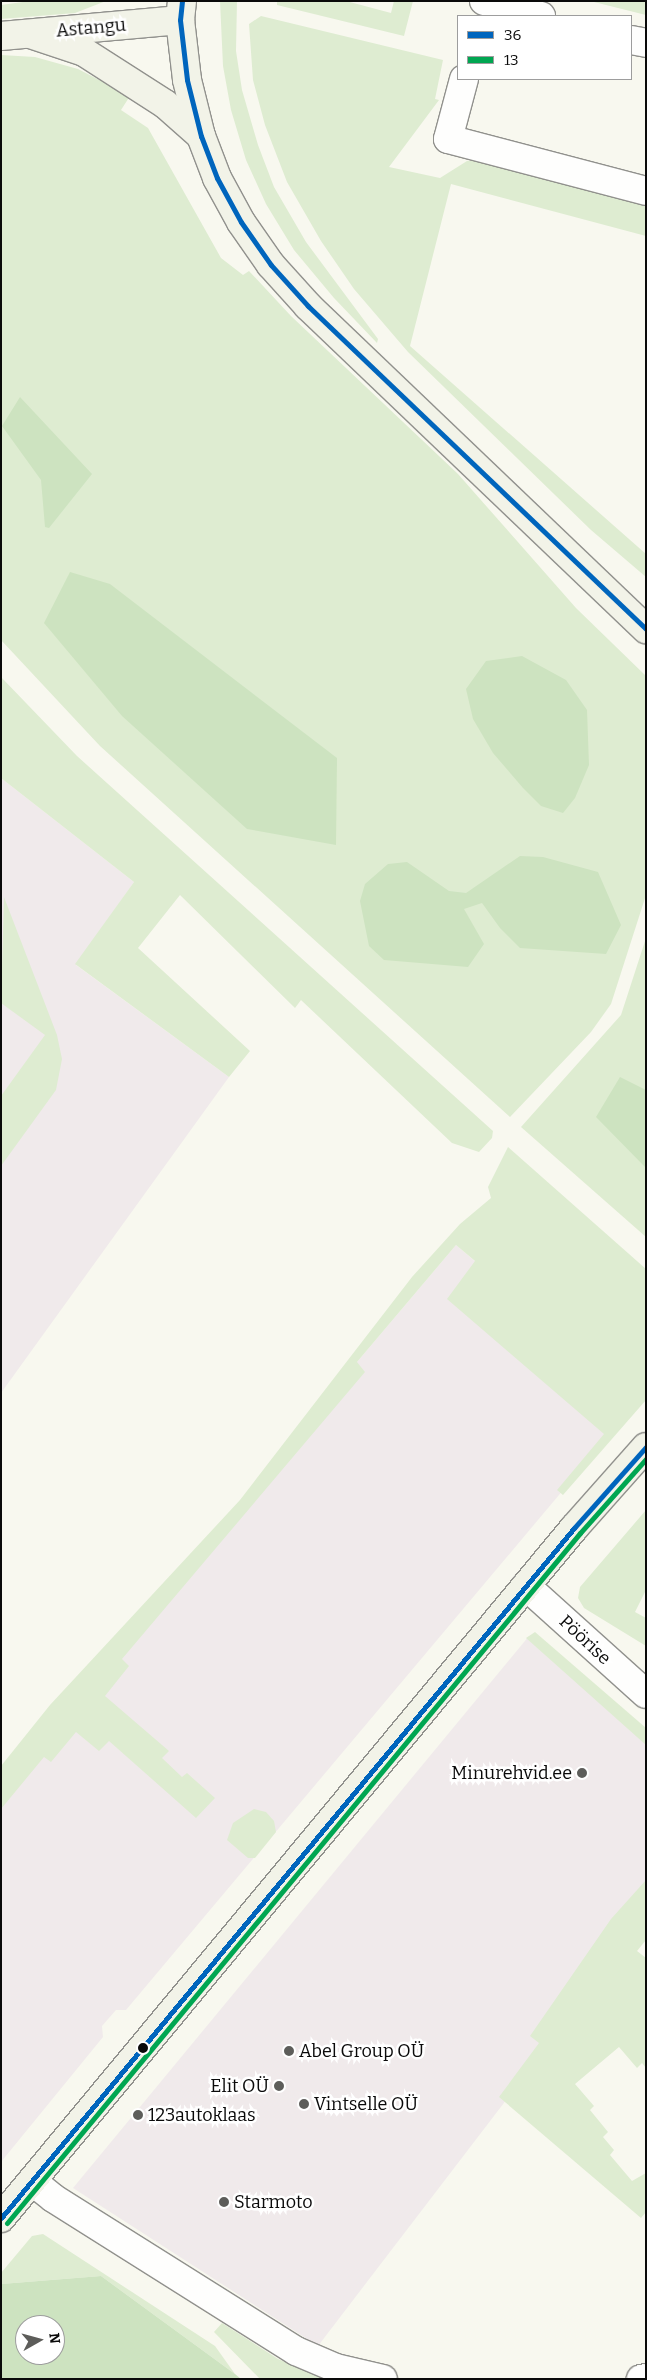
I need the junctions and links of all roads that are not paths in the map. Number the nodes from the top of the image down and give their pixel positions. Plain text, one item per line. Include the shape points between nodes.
1 (484, 1) edge
2 (181, 10) edge
3 (480, 15) edge
4 (537, 15) edge
5 (30, 34) junction
6 (1, 36) edge
7 (632, 40) edge
8 (646, 43) edge
9 (464, 80) edge
10 (201, 136) junction
11 (646, 191) edge
12 (646, 629) edge
13 (646, 1447) edge
14 (526, 1586) junction
15 (646, 1694) edge
16 (32, 2181) junction
17 (1, 2218) edge
18 (646, 2378) edge
19 (383, 2379) edge
20 (641, 2379) edge

1 - 3 street
1 - 4 street
2 - 5 main road, Astangu
2 - 10 main road via 186,80
5 - 6 main road, Astangu
5 - 10 main road via 84,52 165,104
7 - 8 street
9 - 11 street via 448,139
10 - 12 main road via 241,222 271,265 302,299
13 - 14 main road
14 - 15 street, Pöörise
14 - 16 main road
16 - 17 main road
16 - 19 street via 288,2347 336,2368
18 - 20 street

